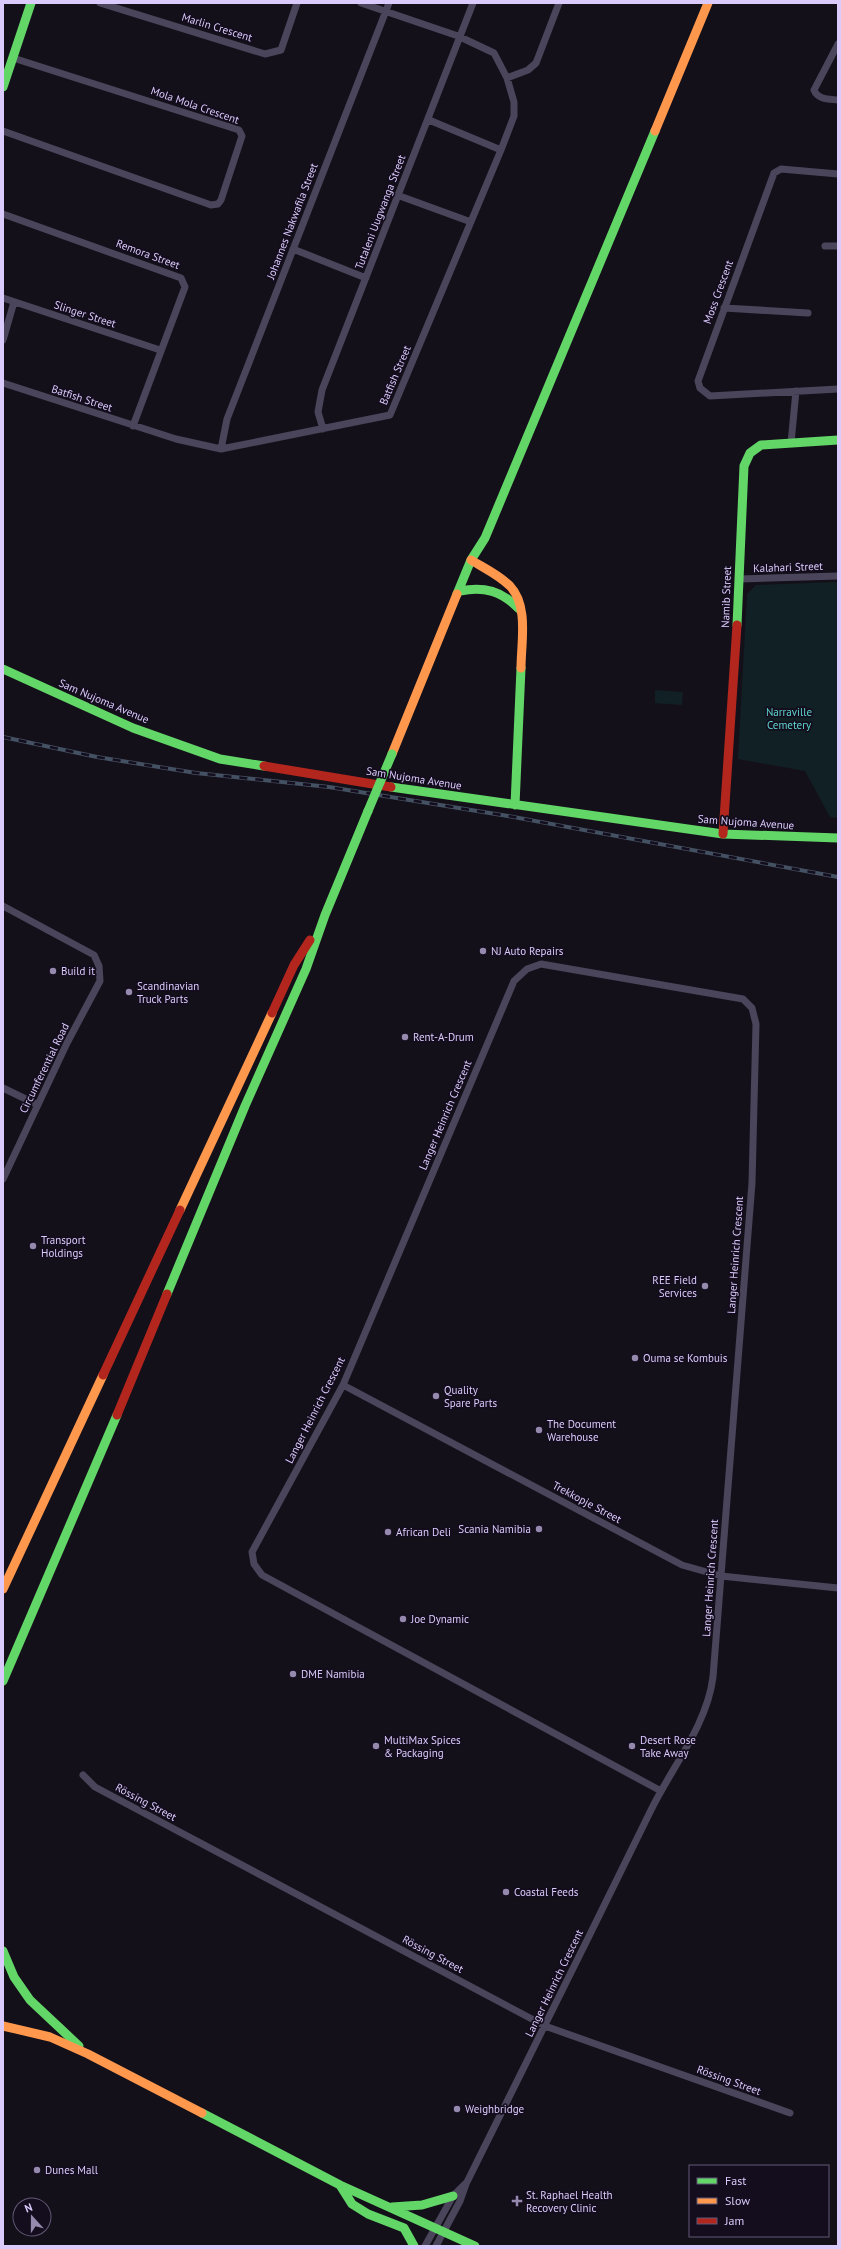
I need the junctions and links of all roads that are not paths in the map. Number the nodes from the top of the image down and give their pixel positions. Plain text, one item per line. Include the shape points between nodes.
1 (31, 3) edge
2 (100, 3) edge
3 (297, 3) edge
4 (361, 3) edge
5 (389, 3) edge
6 (473, 3) edge
7 (559, 3) edge
8 (702, 3) edge
9 (708, 3) edge
10 (386, 11) junction
11 (458, 36) junction
12 (838, 44) edge
13 (13, 58) junction
14 (507, 78) junction
15 (3, 87) edge
16 (838, 100) edge
17 (429, 120) junction
18 (3, 131) edge
19 (501, 150) junction
20 (838, 174) edge
21 (397, 195) junction
22 (3, 214) edge
23 (471, 222) junction
24 (824, 246) dead end
25 (838, 246) edge
26 (293, 249) junction
27 (366, 278) junction
28 (3, 298) edge
29 (14, 302) junction
30 (724, 308) junction
31 (808, 314) dead end
32 (3, 340) edge
33 (160, 350) junction
34 (3, 383) edge
35 (838, 389) edge
36 (796, 391) junction
37 (133, 426) junction
38 (323, 429) junction
39 (838, 440) edge
40 (791, 443) junction
41 (221, 449) junction
42 (476, 549) junction
43 (471, 560) junction
44 (474, 574) junction
45 (838, 576) edge
46 (739, 579) junction
47 (460, 591) junction
48 (519, 609) junction
49 (3, 669) edge
50 (515, 805) junction
51 (723, 834) junction
52 (838, 838) edge
53 (3, 906) edge
54 (325, 915) junction
55 (3, 1088) edge
56 (38, 1105) junction
57 (3, 1179) edge
58 (343, 1385) junction
59 (721, 1576) junction
60 (838, 1588) edge
61 (3, 1589) edge
62 (3, 1681) edge
63 (83, 1775) dead end
64 (661, 1791) junction
65 (3, 1951) edge
66 (3, 2026) edge
67 (545, 2026) junction
68 (88, 2054) junction
69 (790, 2113) dead end
70 (466, 2184) junction
71 (340, 2185) junction
72 (453, 2196) junction
73 (389, 2208) junction
74 (435, 2229) junction
75 (444, 2233) junction
76 (414, 2246) edge
77 (425, 2246) edge
78 (436, 2246) edge
79 (475, 2246) edge

1 - 13 main road
2 - 3 street, Marlin Crescent via 265,54 281,50
4 - 10 street, Batfish Street
5 - 10 street, Johannes Nakwafila Street
6 - 11 street, Tutaleni Uugwanga Street
7 - 14 street via 536,63 528,70
8 - 42 main road via 482,529
9 - 42 main road via 485,538
10 - 11 street, Batfish Street
10 - 26 street, Johannes Nakwafila Street
11 - 14 street, Batfish Street via 494,53
11 - 17 street, Tutaleni Uugwanga Street
12 - 16 street via 814,90 822,98
13 - 15 main road
13 - 18 street, Mola Mola Crescent via 239,130 242,136 221,200 218,204 211,204
14 - 19 street, Batfish Street via 514,102 514,116
17 - 19 street
17 - 21 street, Tutaleni Uugwanga Street
19 - 23 street, Batfish Street
20 - 30 street, Moss Crescent via 781,169 774,172
21 - 23 street
21 - 27 street, Tutaleni Uugwanga Street
22 - 33 street, Remora Street via 181,278 185,287
23 - 38 street, Batfish Street via 390,415
24 - 25 street
26 - 27 street
26 - 41 street, Johannes Nakwafila Street via 227,419
27 - 38 street, Tutaleni Uugwanga Street via 322,390 318,412
28 - 29 street, Slinger Street
29 - 32 street
29 - 33 street, Slinger Street
30 - 31 street
30 - 36 street, Moss Crescent via 698,381 700,388 710,396
33 - 37 street, Remora Street
34 - 37 street, Batfish Street
35 - 36 street, Moss Crescent
36 - 40 street
37 - 41 street, Batfish Street
38 - 41 street, Batfish Street
39 - 40 main road, Namib Street
40 - 46 main road, Namib Street via 761,445 750,453 744,466
42 - 43 main road
43 - 44 main road
43 - 48 main road via 513,591 518,598
44 - 47 main road
44 - 48 main road via 494,582 508,593
45 - 46 street, Kalahari Street
46 - 51 main road, Namib Street
47 - 48 main road via 473,588 494,590 503,594
47 - 54 main road, bridge
48 - 50 main road via 520,714
49 - 50 main road, Sam Nujoma Avenue via 133,728 220,759
50 - 51 main road, Sam Nujoma Avenue
51 - 52 main road, Sam Nujoma Avenue
53 - 56 street, Circumferential Road via 94,955 99,966 100,981
54 - 61 main road via 294,965
54 - 62 main road via 306,968 245,1106 67,1535
55 - 56 street
56 - 57 street, Circumferential Road
58 - 59 street, Trekkopje Street via 682,1565
58 - 59 street, Langer Heinrich Crescent via 514,981 527,969 541,964 743,1000 752,1008 756,1024 752,1183
58 - 64 street, Langer Heinrich Crescent via 252,1552 254,1564 262,1576
59 - 60 street, Trekkopje Street
59 - 64 street, Langer Heinrich Crescent via 711,1696 704,1714
63 - 67 street, Rössing Street via 95,1787
64 - 67 street, Langer Heinrich Crescent
65 - 68 main road via 14,1976 30,2000
66 - 68 main road via 50,2037
67 - 69 street, Rössing Street
67 - 70 street, Langer Heinrich Crescent
68 - 71 main road
70 - 72 street, Langer Heinrich Crescent
70 - 75 street, Langer Heinrich Crescent
71 - 73 main road
71 - 76 main road via 352,2204 368,2214 404,2228
72 - 73 main road via 422,2205
72 - 74 street, Langer Heinrich Crescent
73 - 74 main road
74 - 75 main road
74 - 77 street, Langer Heinrich Crescent
75 - 78 street, Langer Heinrich Crescent
75 - 79 main road

